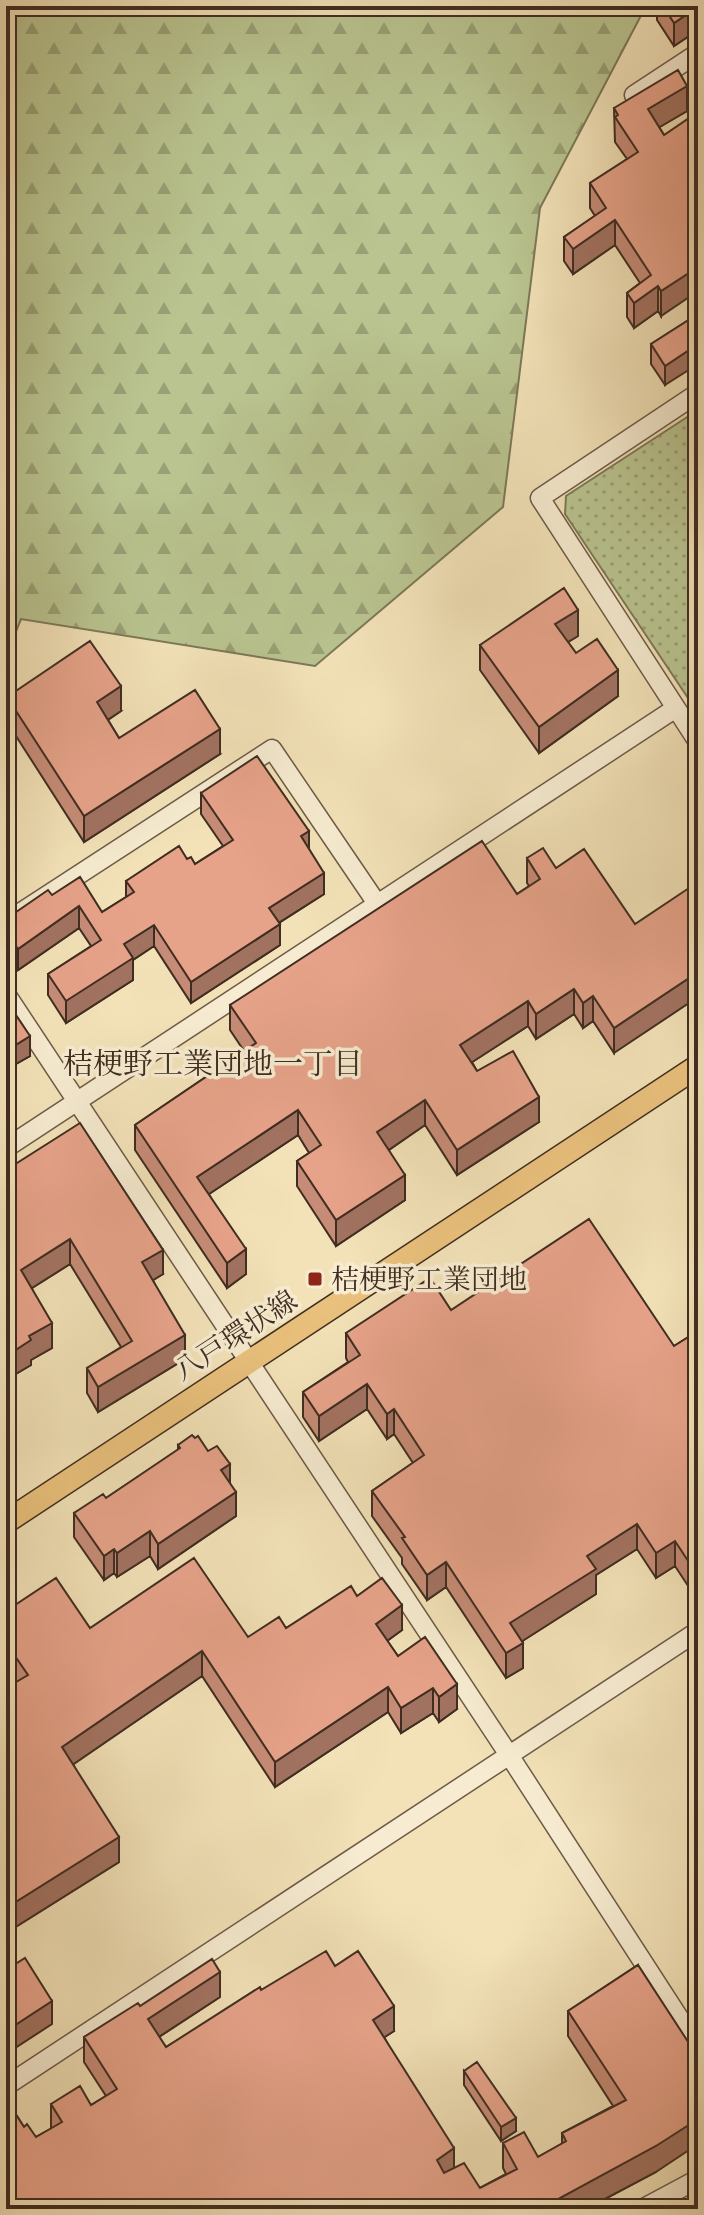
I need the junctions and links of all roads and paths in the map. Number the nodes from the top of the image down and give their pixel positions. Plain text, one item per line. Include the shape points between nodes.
1 (698, 53) edge
2 (634, 95) edge
3 (698, 393) edge
4 (676, 708) junction
5 (698, 742) edge
6 (378, 905) junction
7 (6, 922) edge
8 (6, 994) edge
9 (698, 1066) edge
10 (76, 1101) junction
11 (6, 1148) edge
12 (250, 1361) junction
13 (6, 1522) edge
14 (698, 1631) edge
15 (509, 1755) junction
16 (698, 2047) edge
17 (6, 2086) edge
18 (698, 2179) edge
19 (642, 2209) edge

1 - 2 street
3 - 4 street via 540,498
4 - 5 street
4 - 6 street
6 - 7 street via 272,749
6 - 10 street
8 - 10 street
9 - 12 main road, 八戸環状線
10 - 11 street
10 - 12 street
12 - 13 main road, 八戸環状線
12 - 15 street
14 - 15 street
15 - 16 street
15 - 17 street
18 - 19 street

